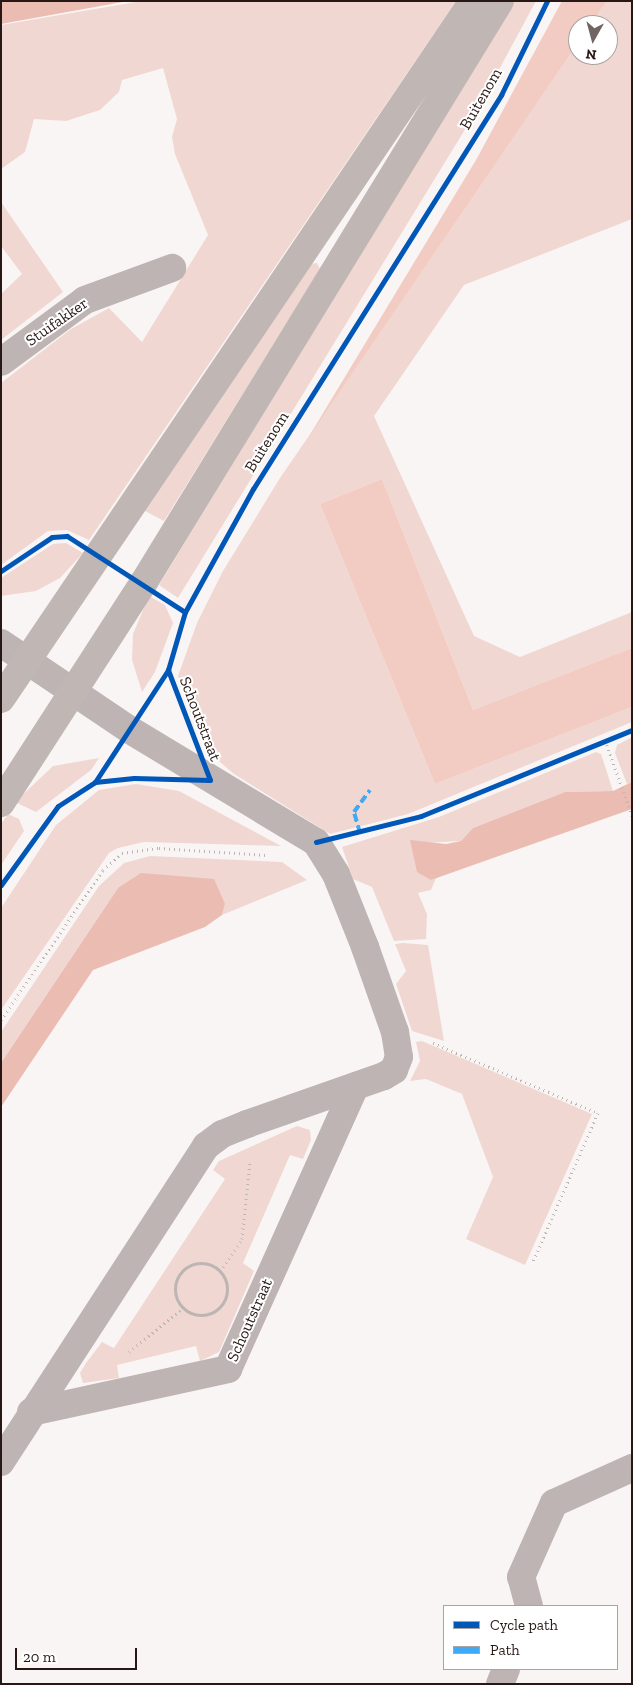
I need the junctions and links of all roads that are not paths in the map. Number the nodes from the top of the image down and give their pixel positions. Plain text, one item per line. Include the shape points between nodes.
1 (472, 1) edge
2 (500, 1) edge
3 (172, 268) dead end
4 (1, 362) edge
5 (1, 643) edge
6 (26, 659) junction
7 (76, 690) junction
8 (1, 699) edge
9 (1, 803) edge
10 (356, 1086) junction
11 (30, 1412) junction
12 (1, 1462) edge
13 (632, 1468) edge
14 (529, 1605) edge
15 (506, 1670) edge
16 (500, 1684) edge

1 - 6 main road
2 - 7 main road, Buitenom
3 - 4 street, Stuifakker via 85,300
5 - 6 street
6 - 7 street
6 - 8 main road
7 - 9 main road, Buitenom
7 - 10 street, Schoutstraat via 130,730 316,842 336,874 394,1032 399,1057 394,1070
10 - 11 street, Schoutstraat via 247,1124 222,1134 206,1146
10 - 11 street, Schoutstraat via 228,1370
11 - 12 street, Schoutstraat
13 - 14 street via 554,1503 521,1577
15 - 16 street

